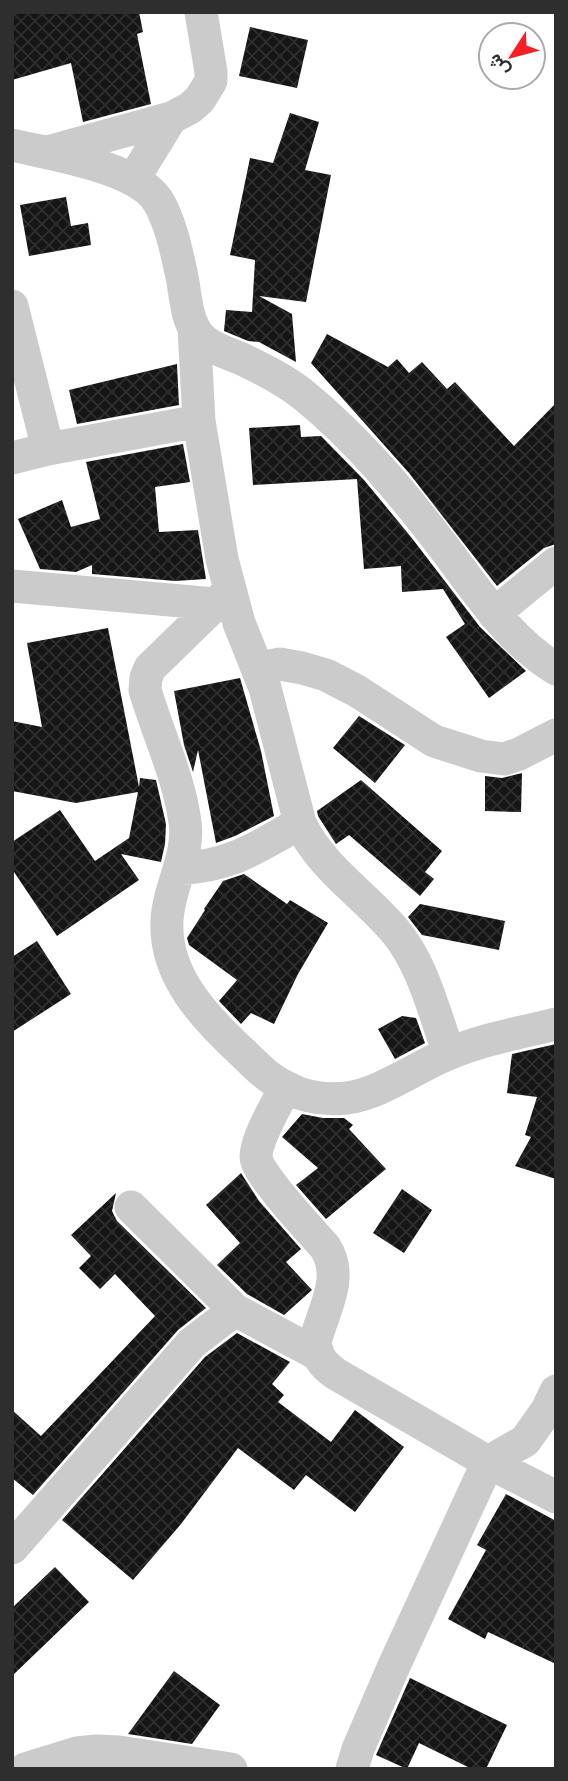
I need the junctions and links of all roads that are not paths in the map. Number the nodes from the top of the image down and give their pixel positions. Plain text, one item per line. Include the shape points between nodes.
1 (201, 12) edge
2 (171, 118) junction
3 (23, 149) edge
4 (133, 180) junction
5 (12, 306) edge
6 (194, 328) junction
7 (199, 421) junction
8 (48, 449) junction
9 (12, 458) edge
10 (556, 563) edge
11 (12, 586) edge
12 (223, 597) junction
13 (494, 614) junction
14 (259, 668) junction
15 (302, 668) junction
16 (556, 669) edge
17 (276, 729) junction
18 (556, 735) edge
19 (300, 823) junction
20 (180, 868) junction
21 (556, 1024) edge
22 (449, 1053) junction
23 (285, 1087) junction
24 (131, 1207) dead end
25 (234, 1310) junction
26 (317, 1354) junction
27 (556, 1391) edge
28 (488, 1462) junction
29 (556, 1497) edge
30 (12, 1548) edge
31 (25, 1769) edge
32 (231, 1769) edge
33 (352, 1769) edge

1 - 2 street via 211,81 201,99
2 - 3 street
2 - 4 street
3 - 4 street via 118,172
4 - 6 street via 157,201 164,215
5 - 8 street
6 - 7 street
6 - 13 street via 214,348 296,389 355,442
7 - 8 street
7 - 12 street via 222,559
8 - 9 street
10 - 13 street
11 - 12 street
12 - 14 street
12 - 20 street via 163,654 145,678 186,825
13 - 16 street via 526,648
14 - 15 street via 280,664
14 - 17 street
15 - 17 street
15 - 18 street via 356,691 434,741 481,756 504,759
17 - 19 street
19 - 20 street via 226,862
19 - 22 street via 321,858 396,932 416,965
20 - 23 street via 167,920 171,954 187,991 227,1038
21 - 22 street
22 - 23 street via 351,1097 317,1097
23 - 26 street via 258,1144 256,1161 332,1259 335,1275 315,1342
24 - 25 street
25 - 26 street
25 - 30 street via 192,1343
26 - 28 street via 336,1374
27 - 28 street via 525,1441
28 - 29 street
28 - 33 street
31 - 32 street via 96,1751

